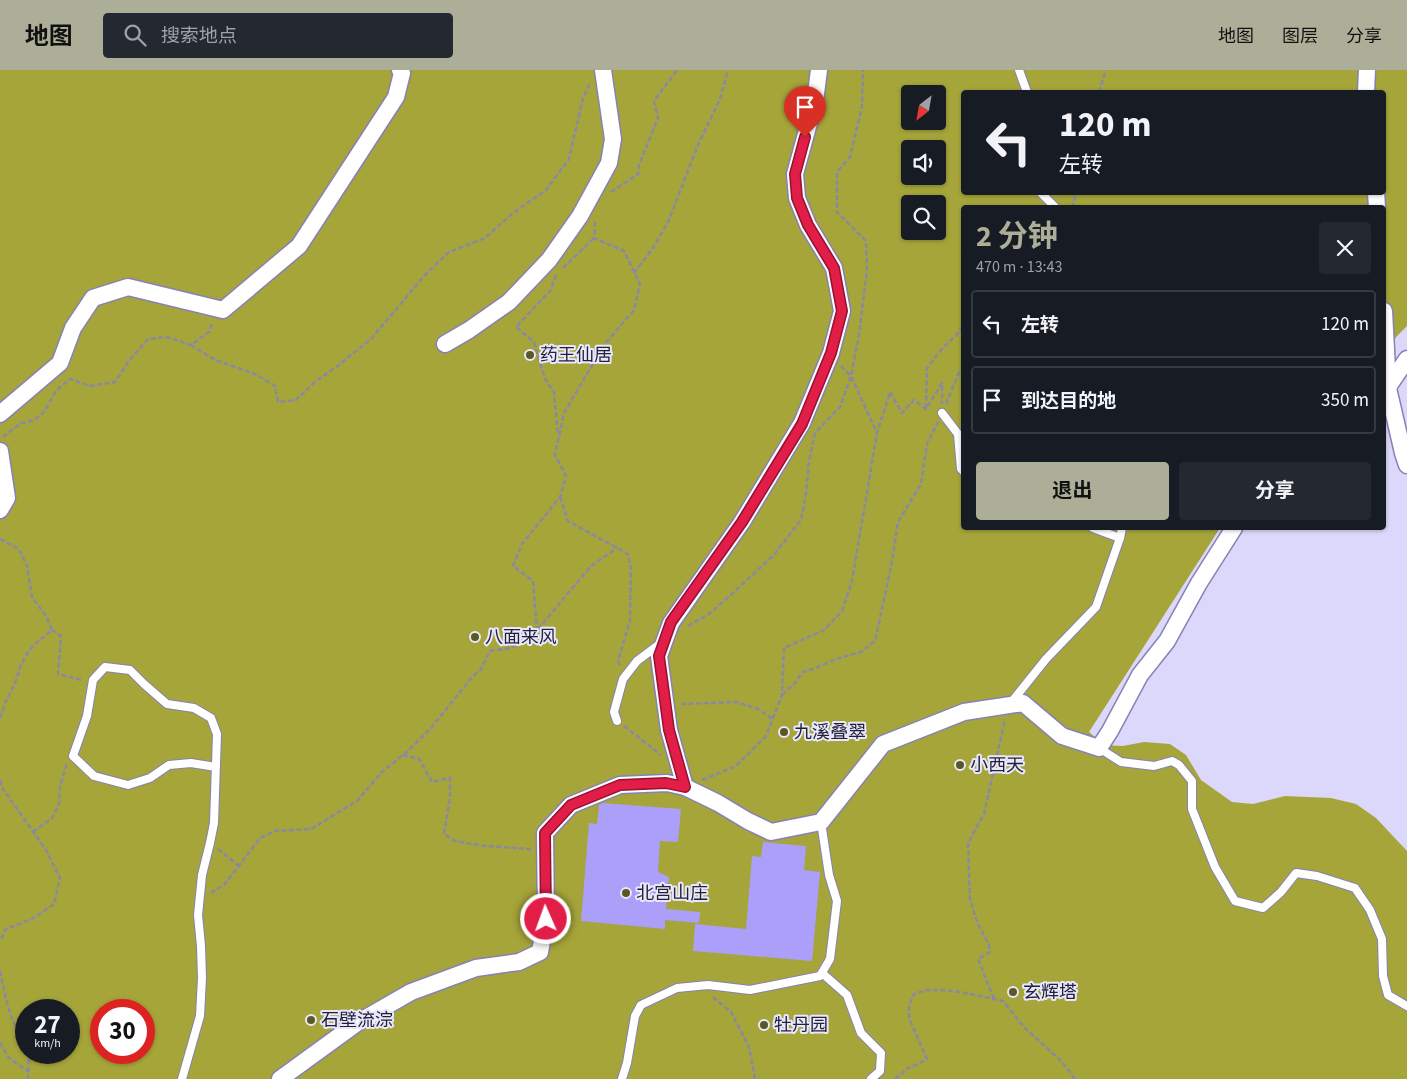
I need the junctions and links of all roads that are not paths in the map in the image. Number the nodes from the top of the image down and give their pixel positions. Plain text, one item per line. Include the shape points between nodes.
1 (400, 70) edge
2 (818, 70) edge
3 (1019, 70) edge
4 (1368, 70) edge
5 (597, 75) edge
6 (1026, 90) edge
7 (1366, 90) edge
8 (1043, 195) edge
9 (1053, 205) edge
10 (445, 344) dead end
11 (1407, 359) edge
12 (1386, 390) edge
13 (942, 413) road end
14 (0, 414) edge
15 (0, 451) edge
16 (1407, 466) edge
17 (961, 469) edge
18 (0, 510) edge
19 (1098, 530) edge
20 (1122, 530) edge
21 (1233, 530) edge
22 (1120, 538) junction
23 (664, 641) junction
24 (1009, 705) junction
25 (617, 721) road end
26 (1099, 748) junction
27 (216, 767) junction
28 (683, 779) junction
29 (821, 822) junction
30 (822, 973) junction
31 (1407, 1006) edge
32 (182, 1079) edge
33 (280, 1079) edge
34 (622, 1079) edge
35 (871, 1079) edge

1 - 14 street via 396,97 299,246 223,310 128,287 93,298 73,328 60,363
2 - 23 street via 815,100 795,174 797,198 808,225 834,268 842,311 831,353 802,424 742,522 671,622
3 - 6 lane
4 - 7 street
5 - 10 street via 613,140 609,163 555,264 509,302
8 - 9 lane
11 - 12 street
12 - 16 street
13 - 17 lane via 958,434
15 - 18 street via 7,498
19 - 22 lane
20 - 22 lane
21 - 26 street via 1167,641 1140,675
22 - 24 lane via 1096,607 1046,659
23 - 25 lane via 637,661 623,679 614,712
23 - 28 street via 659,656 669,730
24 - 26 street via 1023,703 1062,736
24 - 29 street via 964,712 883,744
26 - 31 lane via 1121,762 1154,766 1172,761 1179,765 1192,781 1192,809 1215,867 1235,901 1263,908 1296,873 1355,888 1370,910 1382,938 1383,976 1388,995
27 - 27 lane via 217,734 211,718 194,708 167,704 130,670 105,667 93,680 87,716 73,756 94,776 128,784 150,778 169,765 191,763
27 - 32 lane via 214,823 202,875 198,915 202,978 200,1016
28 - 29 street via 718,803 771,832
28 - 33 street via 620,785 571,805 545,833 546,919 540,952 519,962 476,968 411,992 357,1023
29 - 30 lane via 829,875 837,901 830,959
30 - 34 lane via 750,990 708,986 677,988 641,1005 635,1016
30 - 35 lane via 847,995 861,1033 880,1053 880,1071

